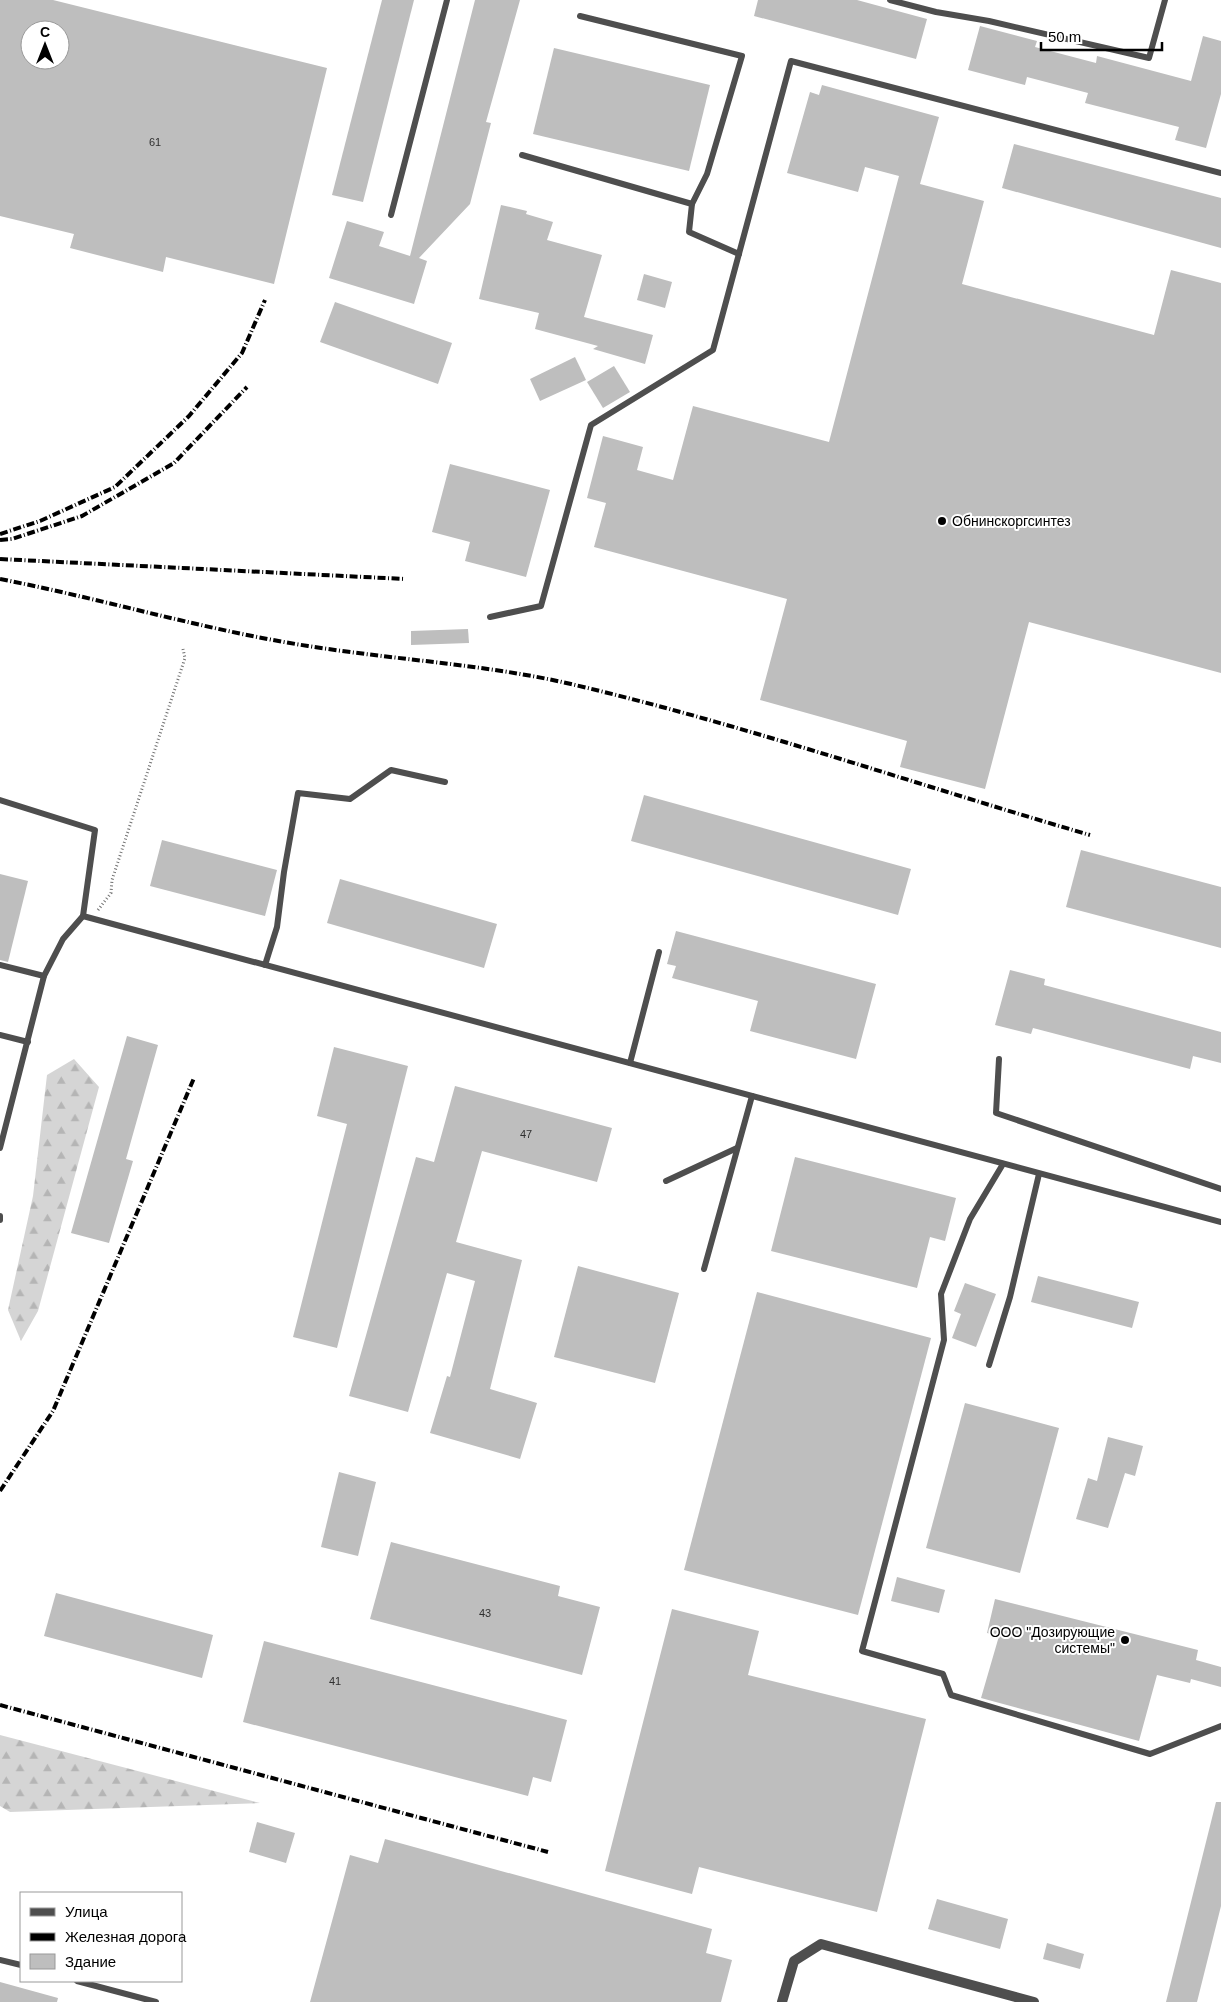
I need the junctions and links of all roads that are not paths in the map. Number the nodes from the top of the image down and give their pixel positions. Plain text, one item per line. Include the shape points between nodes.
1 (447, 0) edge
2 (890, 0) edge
3 (1165, 0) edge
4 (580, 16) dead end
5 (522, 155) dead end
6 (1221, 173) edge
7 (692, 204) junction
8 (391, 215) dead end
9 (739, 254) junction
10 (490, 617) dead end
11 (445, 782) dead end
12 (0, 800) edge
13 (83, 916) junction
14 (659, 952) dead end
15 (0, 965) edge
16 (265, 965) junction
17 (44, 976) junction
18 (0, 1035) edge
19 (28, 1042) junction
20 (998, 1059) dead end
21 (630, 1063) junction
22 (752, 1096) junction
23 (0, 1148) edge
24 (738, 1148) junction
25 (1003, 1164) junction
26 (1039, 1174) junction
27 (666, 1180) dead end
28 (1221, 1189) edge
29 (1221, 1222) edge
30 (704, 1269) dead end
31 (989, 1365) dead end
32 (1221, 1726) edge
33 (0, 1960) edge
34 (20, 1966) edge
35 (82, 1982) edge
36 (156, 2002) edge
37 (782, 2002) edge
38 (1034, 2002) edge

1 - 8 lane
2 - 3 lane via 1149,58
4 - 7 lane via 742,56 706,174
5 - 7 lane
6 - 9 lane via 791,61
7 - 9 lane via 689,232
9 - 10 lane via 713,350 591,425 541,606
11 - 16 lane via 391,770 350,799 298,793 277,927
12 - 13 lane via 95,830
13 - 16 lane
13 - 17 lane via 63,939
14 - 21 lane
15 - 17 lane
16 - 21 lane
17 - 19 lane
18 - 19 lane
19 - 23 lane
20 - 28 lane via 996,1113
21 - 22 lane
22 - 24 lane
22 - 25 lane
24 - 27 lane
24 - 30 lane
25 - 26 lane
25 - 32 lane via 970,1219 941,1294 944,1340 862,1651 943,1674 952,1695 1150,1754
26 - 29 lane
26 - 31 lane via 1010,1297
33 - 34 lane
35 - 36 lane
37 - 38 street via 794,1961 821,1944

